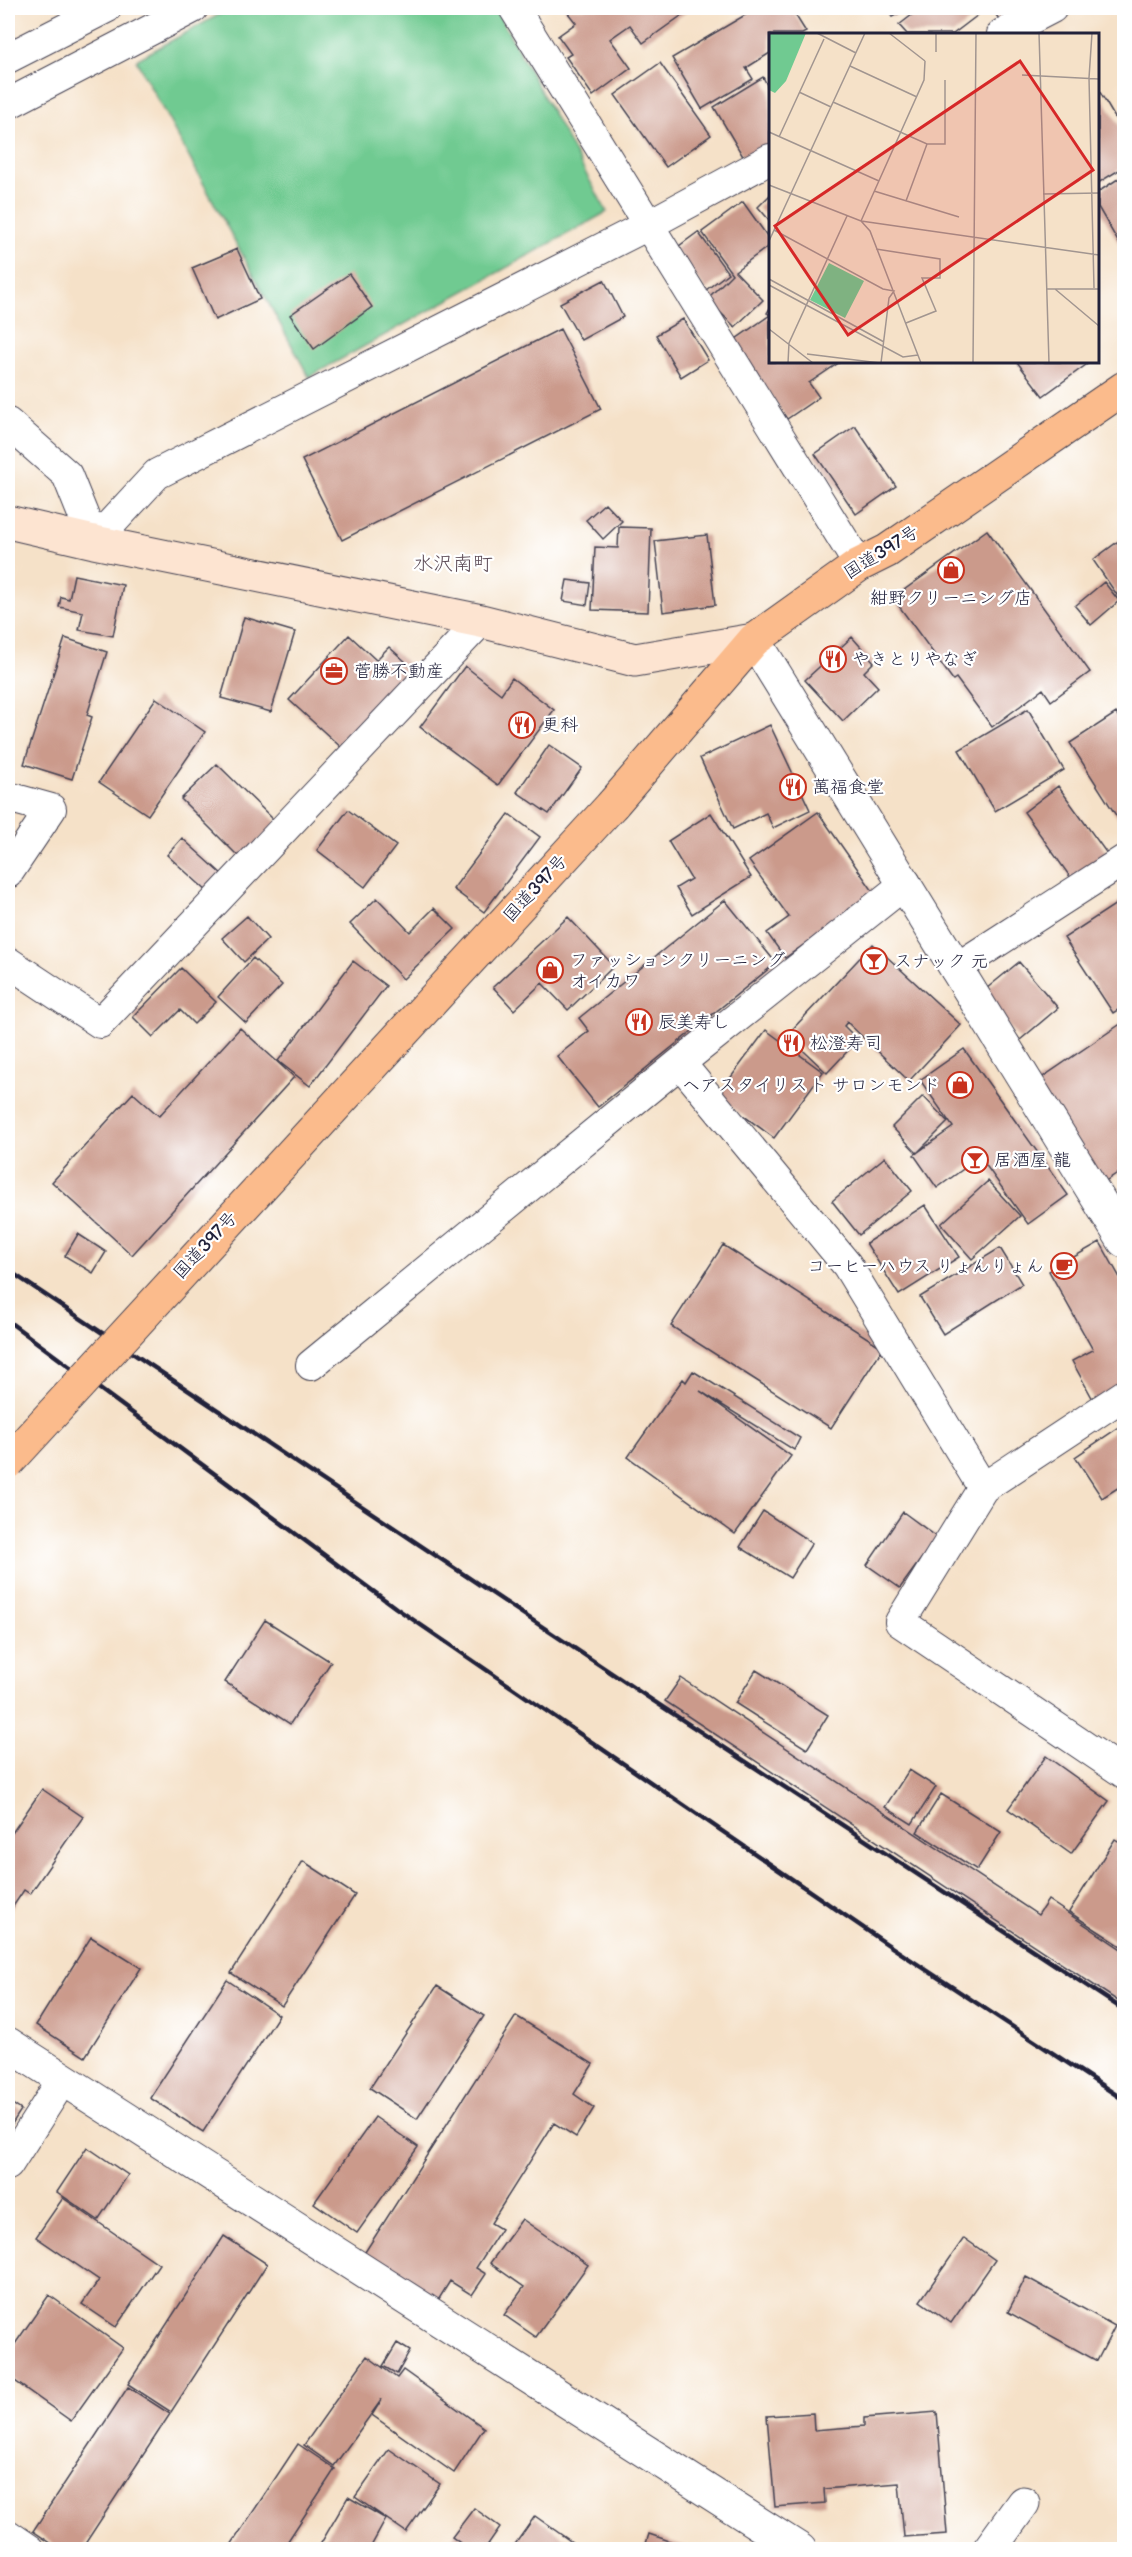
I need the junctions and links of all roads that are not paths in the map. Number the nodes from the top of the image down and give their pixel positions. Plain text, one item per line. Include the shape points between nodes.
1 (106, 8) edge
2 (193, 8) edge
3 (514, 8) edge
4 (1052, 8) edge
5 (1004, 33) edge
6 (8, 58) edge
7 (8, 104) edge
8 (769, 160) edge
9 (650, 224) junction
10 (1125, 388) edge
11 (8, 423) edge
12 (8, 522) edge
13 (94, 542) junction
14 (860, 565) junction
15 (481, 621) junction
16 (754, 640) junction
17 (8, 797) edge
18 (1125, 860) edge
19 (8, 873) edge
20 (906, 883) junction
21 (8, 962) edge
22 (955, 969) junction
23 (680, 1063) junction
24 (1125, 1241) edge
25 (311, 1365) dead end
26 (1125, 1395) edge
27 (8, 1462) edge
28 (983, 1488) junction
29 (1125, 1773) edge
30 (8, 2044) edge
31 (63, 2079) junction
32 (8, 2165) edge
33 (1023, 2503) dead end
34 (8, 2535) edge
35 (30, 2550) edge
36 (800, 2550) edge
37 (989, 2550) edge

1 - 6 street
2 - 7 street
3 - 9 street
4 - 5 street
8 - 9 street
9 - 13 street via 157,474
9 - 14 street
10 - 14 highway, 国道397号 via 887,551
11 - 13 street via 68,476
12 - 13 main road
13 - 15 main road
14 - 16 highway, 国道397号
15 - 16 main road via 635,660
15 - 21 street via 100,1023
16 - 20 street
16 - 27 highway, 国道397号, bridge via 613,804
17 - 19 street via 51,809
18 - 22 street
20 - 22 street
20 - 23 street
22 - 24 street
23 - 25 street
23 - 28 street via 847,1265
26 - 28 street
28 - 29 street via 900,1622
30 - 31 street
31 - 32 street
31 - 36 street
33 - 37 street
34 - 35 street

